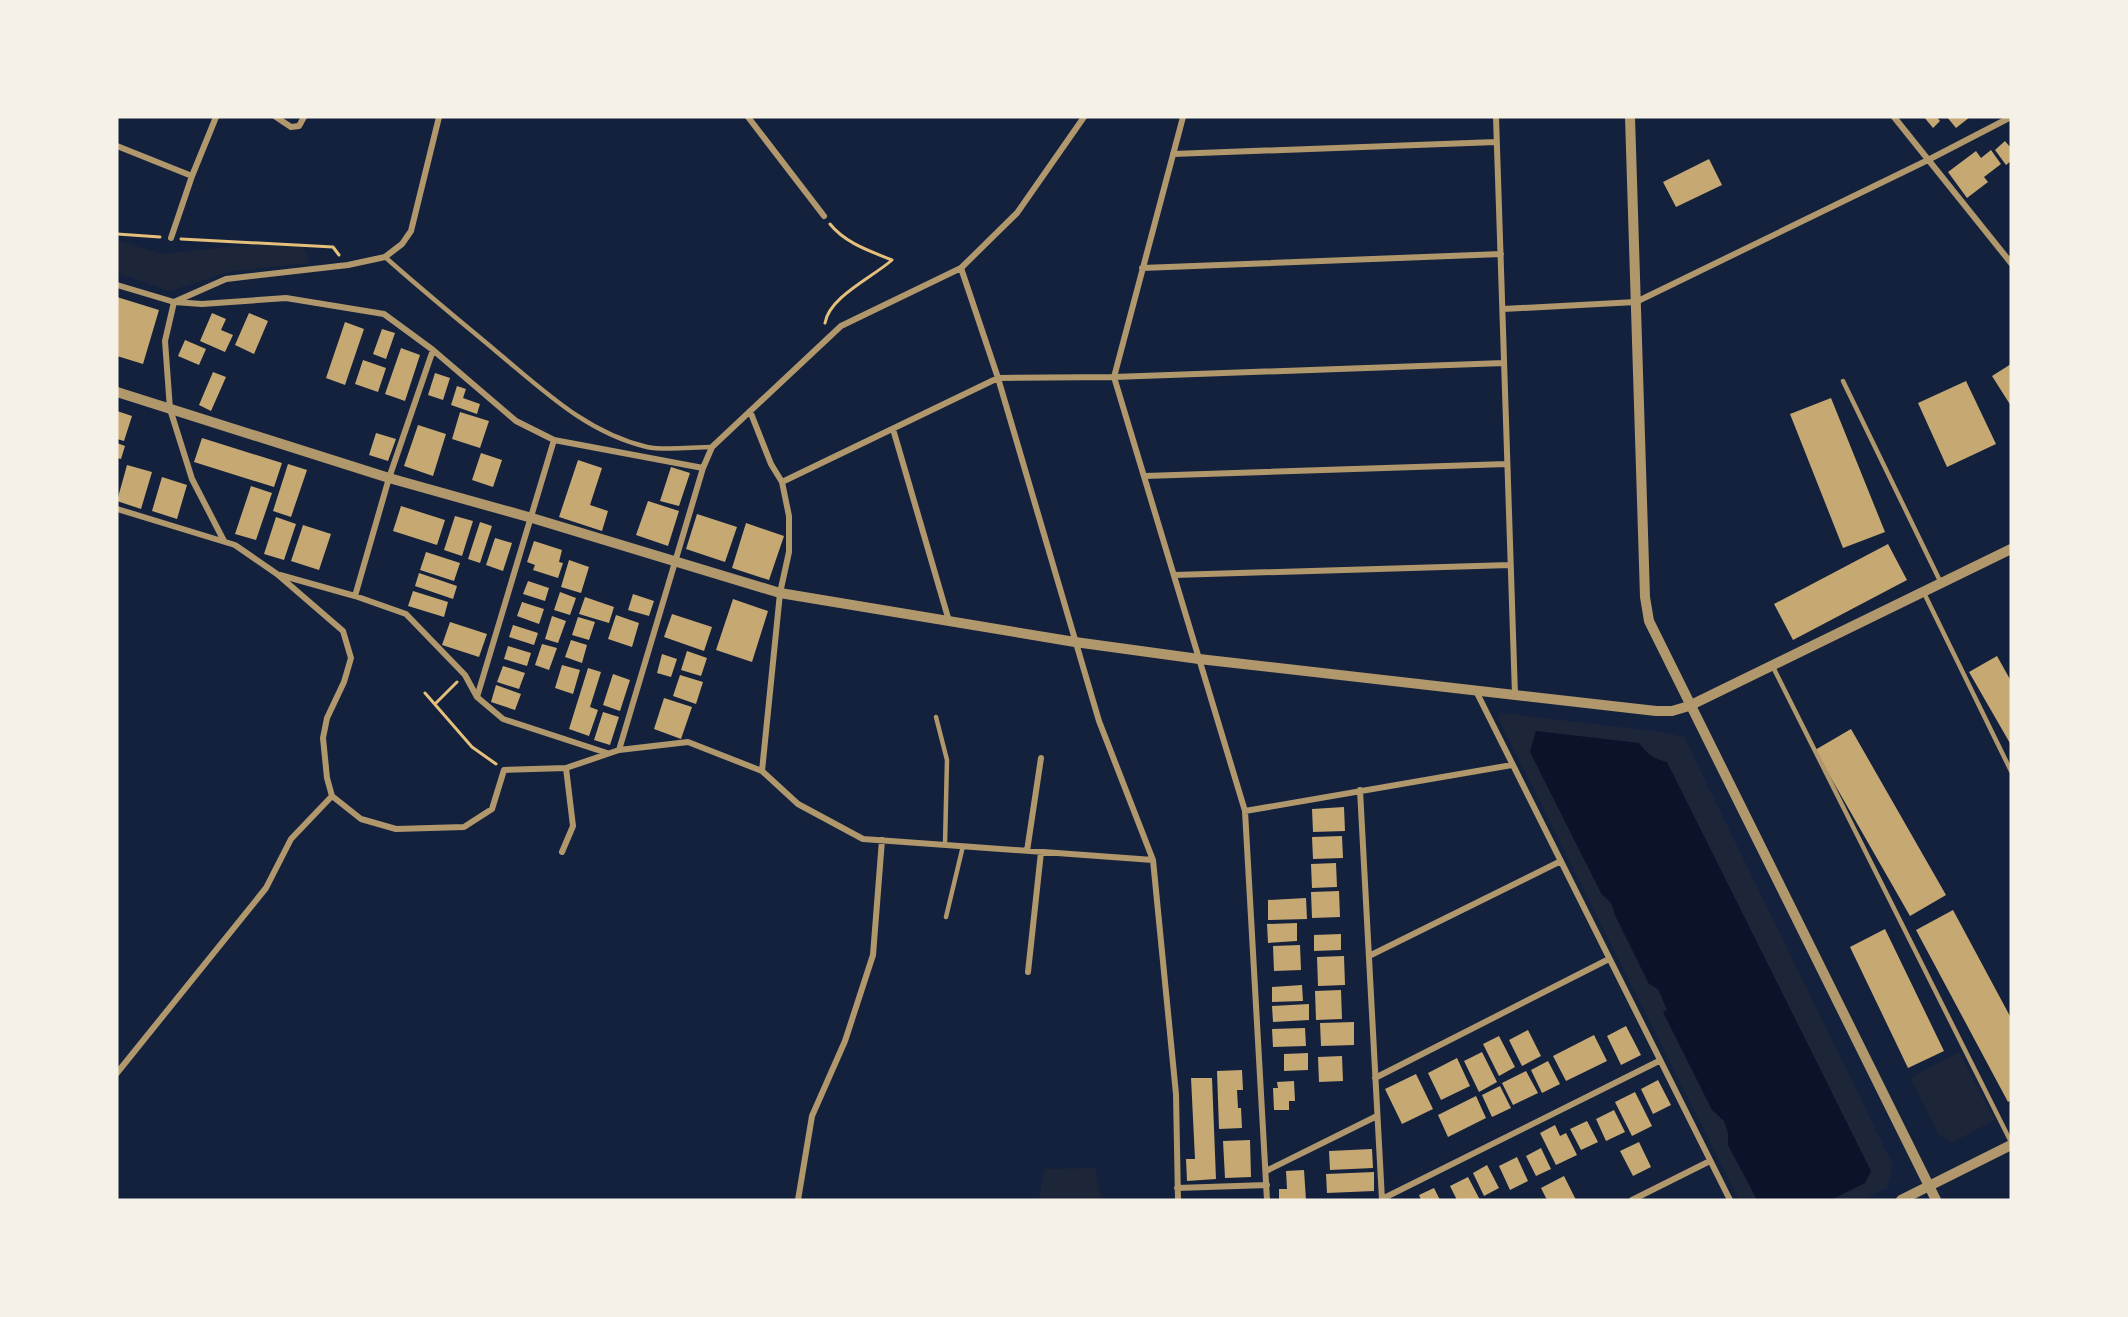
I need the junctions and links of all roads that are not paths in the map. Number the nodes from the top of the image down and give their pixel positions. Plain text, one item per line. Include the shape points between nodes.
1 (216, 117) edge
2 (276, 117) edge
3 (304, 117) edge
4 (440, 117) edge
5 (748, 117) edge
6 (1084, 117) edge
7 (1183, 117) edge
8 (1496, 117) edge
9 (1630, 117) edge
10 (1893, 117) edge
11 (2011, 117) edge
12 (1497, 142) junction
13 (117, 146) edge
14 (1173, 154) junction
15 (1928, 160) junction
16 (192, 176) junction
17 (824, 216) road end
18 (171, 238) road end
19 (1501, 254) junction
20 (385, 257) junction
21 (2011, 263) edge
22 (1142, 267) junction
23 (961, 268) junction
24 (117, 285) edge
25 (174, 302) junction
26 (1636, 302) junction
27 (1503, 309) junction
28 (433, 350) junction
29 (1504, 363) junction
30 (1114, 377) junction
31 (998, 378) junction
32 (1843, 381) dead end
33 (117, 392) edge
34 (170, 409) junction
35 (750, 411) junction
36 (893, 429) junction
37 (554, 440) junction
38 (712, 447) junction
39 (1507, 464) junction
40 (703, 468) junction
41 (1145, 476) junction
42 (389, 478) junction
43 (782, 482) junction
44 (117, 509) edge
45 (532, 518) junction
46 (224, 541) junction
47 (2011, 549) edge
48 (674, 561) junction
49 (1510, 565) junction
50 (277, 574) junction
51 (1174, 575) junction
52 (1941, 583) junction
53 (1923, 592) junction
54 (780, 594) junction
55 (356, 596) junction
56 (950, 621) junction
57 (1075, 642) junction
58 (1199, 659) junction
59 (1772, 665) junction
60 (1476, 691) junction
61 (1515, 695) junction
62 (477, 697) junction
63 (1689, 706) junction
64 (936, 717) dead end
65 (619, 750) junction
66 (607, 753) junction
67 (1041, 758) dead end
68 (1512, 765) junction
69 (566, 768) junction
70 (762, 771) junction
71 (2011, 771) edge
72 (1360, 790) junction
73 (332, 796) junction
74 (1245, 811) junction
75 (882, 840) junction
76 (945, 845) junction
77 (963, 846) junction
78 (1027, 851) junction
79 (562, 852) dead end
80 (1041, 852) junction
81 (1153, 860) junction
82 (1560, 861) junction
83 (946, 917) dead end
84 (1369, 956) junction
85 (1609, 959) junction
86 (1028, 972) dead end
87 (1659, 1061) junction
88 (117, 1073) edge
89 (1375, 1078) junction
90 (1377, 1116) junction
91 (2011, 1143) edge
92 (1710, 1161) junction
93 (1266, 1172) junction
94 (1266, 1185) junction
95 (1929, 1186) junction
96 (1177, 1188) junction
97 (798, 1200) edge
98 (1178, 1200) edge
99 (1267, 1200) edge
100 (1382, 1200) edge
101 (1632, 1200) edge
102 (1730, 1200) edge
103 (1901, 1200) edge
104 (1936, 1200) edge

1 - 16 street
2 - 3 street via 291,127 299,126
4 - 20 street via 411,231
5 - 17 street
6 - 23 street via 1017,213
7 - 14 street
8 - 12 street
9 - 26 street
10 - 15 street
11 - 15 street
12 - 14 street
12 - 19 street
13 - 16 street
14 - 22 street
15 - 21 street
15 - 26 street
16 - 18 street
19 - 22 street
19 - 27 street
20 - 25 street via 226,279
20 - 38 lane via 433,301 590,425 650,447
22 - 30 street
23 - 31 street
23 - 35 street via 842,326
24 - 25 street
25 - 28 street via 286,298 384,314
25 - 34 street via 165,341
26 - 27 street
26 - 63 street via 1646,605 1649,621
27 - 29 street
28 - 37 street via 516,421
28 - 42 street
29 - 30 street
29 - 39 street
30 - 31 street
30 - 41 street
31 - 36 street
31 - 57 street
32 - 52 lane
33 - 34 street
34 - 42 street
34 - 46 street via 192,479
35 - 38 street
35 - 43 street
36 - 43 street
36 - 56 street
37 - 40 street
37 - 45 street
38 - 40 street
39 - 41 street
39 - 49 street
40 - 48 street
41 - 51 street
42 - 45 street
42 - 55 street
43 - 54 street via 789,516 789,552
44 - 46 street
45 - 48 street
45 - 62 street
46 - 50 street
47 - 52 street
48 - 54 street
48 - 65 street
49 - 51 street
49 - 61 street
50 - 55 street
50 - 73 street via 343,631 351,658 323,738
51 - 58 street
52 - 53 street
53 - 59 street
53 - 71 lane
54 - 56 street
54 - 70 street
55 - 62 street via 406,614 465,675
56 - 57 street
57 - 58 street
57 - 81 street via 1099,721
58 - 60 street
58 - 74 street
59 - 63 street
59 - 91 lane
60 - 61 street
60 - 68 street
61 - 63 street via 1656,711
62 - 66 street via 503,719
63 - 95 street
64 - 76 lane via 947,760
65 - 66 street
65 - 70 street via 687,742
66 - 69 street
67 - 78 street
68 - 72 street
68 - 82 street
69 - 73 street via 504,770 492,809 464,827 396,829 361,819
69 - 79 street via 573,826
70 - 75 street via 798,804 863,839
72 - 74 street
72 - 84 street
73 - 88 street via 291,839 266,888
74 - 93 street
75 - 76 street
75 - 97 street via 873,955 845,1041 812,1116
76 - 77 street
77 - 78 street
77 - 83 lane
78 - 80 street
80 - 81 street
80 - 86 street
81 - 96 street via 1176,1094
82 - 84 street
82 - 85 street
84 - 89 street
85 - 87 street
85 - 89 street
87 - 92 street
87 - 100 street
89 - 90 street
90 - 93 street
90 - 100 street
91 - 95 street
92 - 101 street
92 - 102 street
93 - 94 street
94 - 96 street
94 - 99 street
95 - 103 street
95 - 104 street
96 - 98 street

